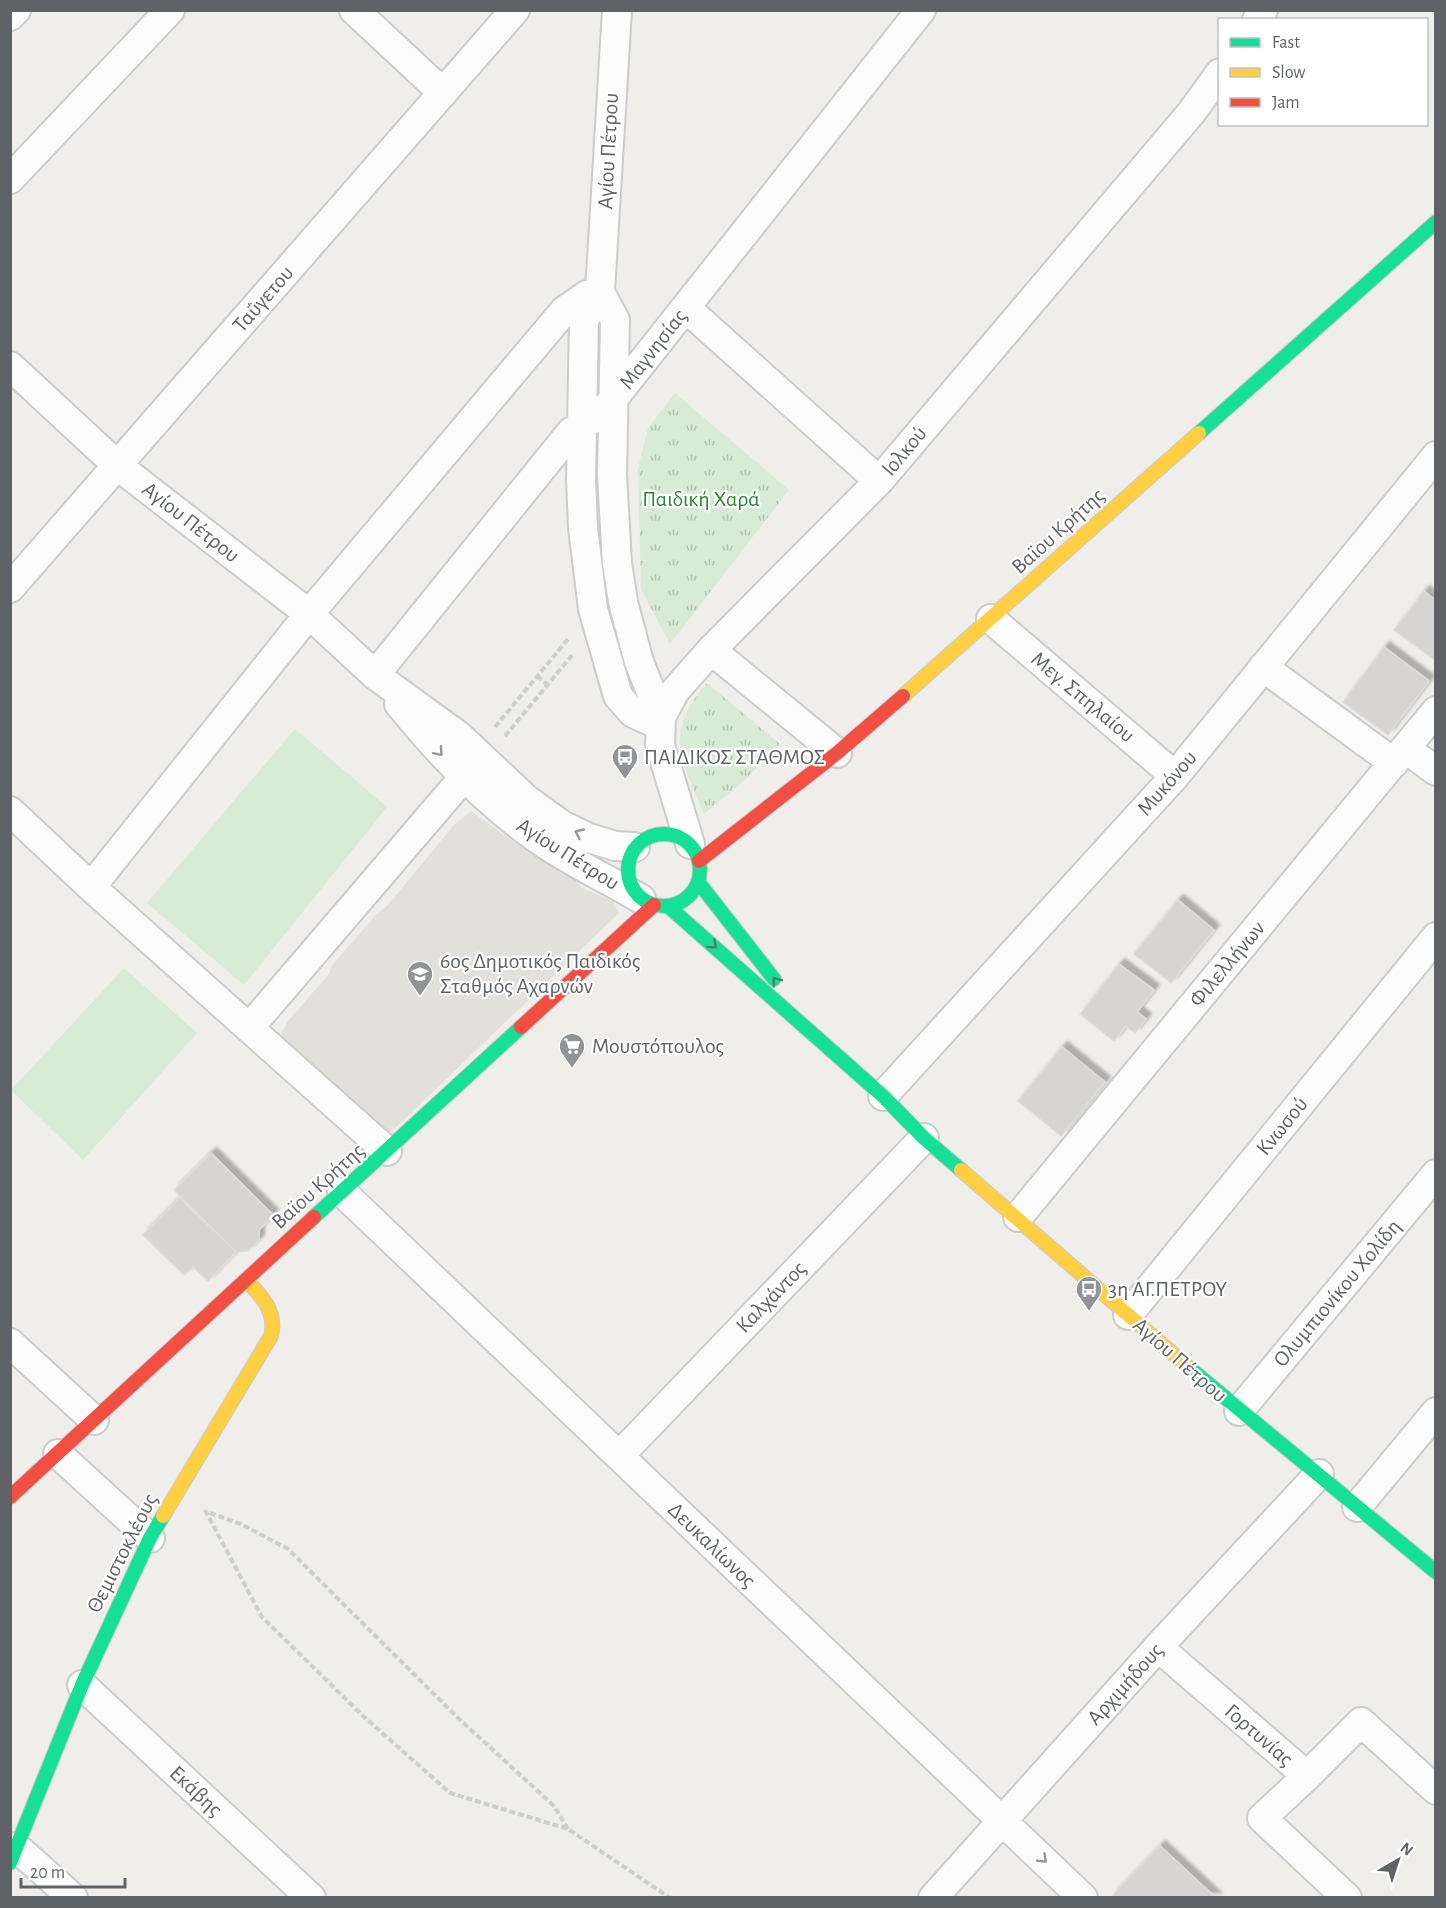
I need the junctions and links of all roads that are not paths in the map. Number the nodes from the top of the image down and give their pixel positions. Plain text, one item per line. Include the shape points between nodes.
1 (16, 10) edge
2 (170, 10) edge
3 (354, 10) edge
4 (515, 10) edge
5 (617, 10) edge
6 (921, 10) edge
7 (10, 16) edge
8 (1218, 76) edge
9 (443, 93) junction
10 (10, 179) edge
11 (1436, 222) edge
12 (600, 292) junction
13 (686, 308) junction
14 (10, 366) edge
15 (612, 401) junction
16 (583, 424) junction
17 (1436, 456) edge
18 (118, 466) junction
19 (879, 481) junction
20 (10, 588) edge
21 (309, 614) junction
22 (991, 620) junction
23 (711, 650) junction
24 (1263, 667) junction
25 (375, 675) junction
26 (1436, 711) edge
27 (660, 721) junction
28 (837, 753) junction
29 (1400, 755) junction
30 (475, 762) junction
31 (1436, 771) edge
32 (1175, 776) junction
33 (10, 811) edge
34 (635, 847) junction
35 (694, 852) junction
36 (699, 883) junction
37 (91, 887) junction
38 (648, 902) junction
39 (669, 906) junction
40 (1436, 937) edge
41 (249, 1028) junction
42 (825, 1044) junction
43 (883, 1096) junction
44 (924, 1138) junction
45 (387, 1151) junction
46 (1436, 1174) edge
47 (342, 1192) junction
48 (1018, 1217) junction
49 (246, 1280) junction
50 (1128, 1315) junction
51 (10, 1343) edge
52 (1239, 1411) junction
53 (1436, 1412) edge
54 (94, 1420) junction
55 (58, 1454) junction
56 (618, 1456) junction
57 (1319, 1474) junction
58 (10, 1497) edge
59 (1357, 1507) junction
60 (150, 1538) junction
61 (1436, 1572) edge
62 (1158, 1647) junction
63 (82, 1685) junction
64 (1307, 1776) junction
65 (1436, 1790) edge
66 (1002, 1821) junction
67 (13, 1855) edge
68 (73, 1898) edge
69 (311, 1898) edge
70 (933, 1898) edge
71 (1083, 1898) edge
72 (1347, 1898) edge

1 - 7 street
2 - 10 street
3 - 9 street
4 - 9 street, Ταΰγετου
5 - 12 street, Αγίου Πέτρου
6 - 13 street, Μαγνησίας
8 - 19 street, Ιολκού via 1191,113
9 - 18 street, Ταΰγετου
11 - 22 street, Βαϊου Κρήτης
12 - 15 street via 615,320
12 - 16 street via 584,320
12 - 21 street via 581,298 564,311
13 - 15 street, Μαγνησίας
13 - 19 street
14 - 18 street, Αγίου Πέτρου
15 - 16 street, Μαγνησίας via 602,413
15 - 27 street via 612,524 618,573 639,662
16 - 25 street, Μαγνησίας via 571,432
16 - 27 street via 583,528 595,617 618,696 633,712
17 - 24 street, Μυκόνου
18 - 20 street, Ταΰγετου
18 - 21 street, Αγίου Πέτρου
19 - 23 street, Ιολκού
21 - 25 street, Αγίου Πέτρου
21 - 37 street
22 - 28 street, Βαϊου Κρήτης
22 - 32 street, Μεγ. Σπηλαίου
23 - 27 street, Ιολκού via 675,691
23 - 28 street
24 - 29 street
24 - 32 street, Μυκόνου
25 - 30 street, Αγίου Πέτρου
26 - 29 street, Φιλελλήνων
27 - 35 street via 660,745
28 - 35 street, Βαϊου Κρήτης
29 - 31 street
29 - 48 street, Φιλελλήνων
34 -> 30 street, Αγίου Πέτρου via 615,846 562,825
30 - 38 street, Αγίου Πέτρου via 546,844
30 - 41 street
32 - 43 street, Μυκόνου
33 - 37 street
34 - 35 street via 661,834 677,836
34 - 38 street via 628,874 632,888
35 - 36 street
36 - 39 street via 687,898
42 -> 36 street, Αγίου Πέτρου
37 - 41 street
38 - 39 street
38 - 45 street, Βαϊου Κρήτης
39 -> 42 street, Αγίου Πέτρου
40 - 50 street, Κνωσού
41 - 45 street
42 - 43 street, Αγίου Πέτρου
43 - 44 street, Αγίου Πέτρου
44 - 48 street, Αγίου Πέτρου
44 - 56 street, Καλχάντος
45 - 47 street, Βαϊου Κρήτης
46 - 52 street, Ολυμπιονίκου Χολίδη
47 - 49 street, Βαϊου Κρήτης
47 - 56 street, Δευκαλίωνος
48 - 50 street, Αγίου Πέτρου
49 - 54 street, Βαϊου Κρήτης
49 - 60 street, Θεμιστοκλέους via 267,1304 275,1326
50 - 52 street, Αγίου Πέτρου
51 - 54 street
52 - 57 street, Αγίου Πέτρου
53 - 59 street
54 - 55 street, Βαϊου Κρήτης
55 - 58 street, Βαϊου Κρήτης
55 - 60 street
56 - 66 street, Δευκαλίωνος
57 - 59 street, Αγίου Πέτρου
57 - 62 street, Αρχιμήδους
59 - 61 street, Αγίου Πέτρου
60 - 63 street, Θεμιστοκλέους
62 - 64 street, Γορτυνίας
62 - 66 street, Αρχιμήδους
63 - 67 street, Θεμιστοκλέους
63 - 69 street, Εκάβης
64 - 65 street via 1361,1722
64 - 72 street, Γορτυνίας via 1262,1818
66 - 70 street, Αρχιμήδους
66 -> 71 street, Δευκαλίωνος
67 - 68 street

